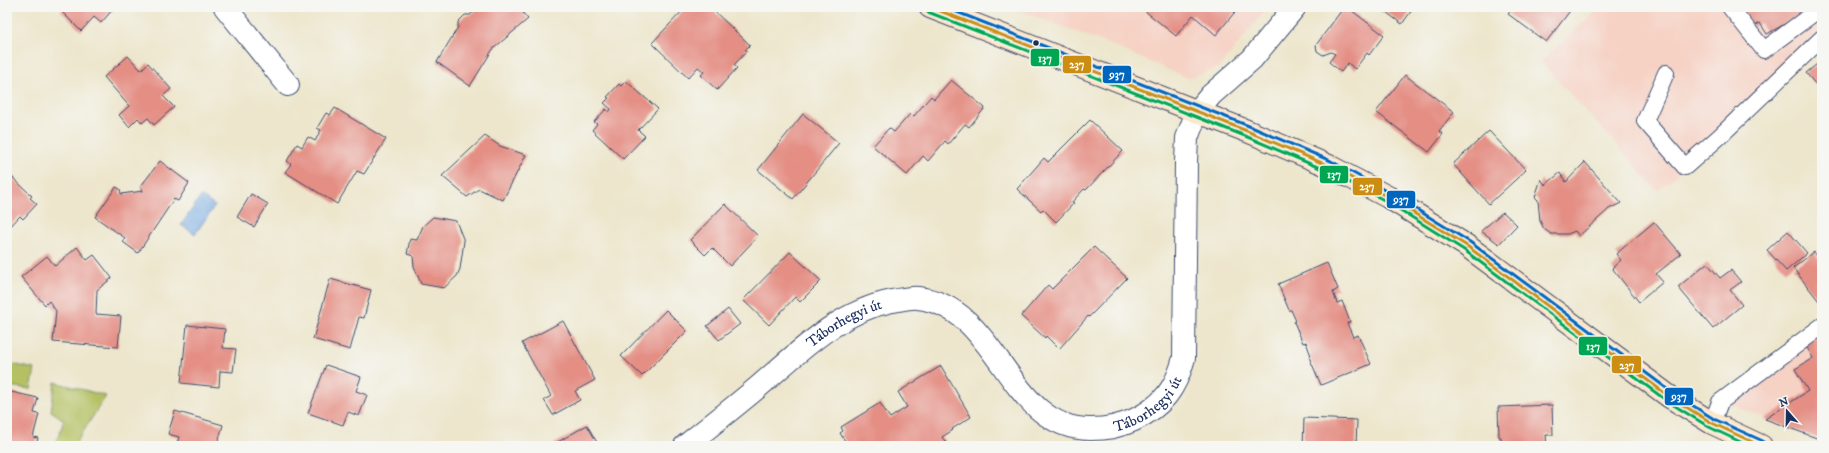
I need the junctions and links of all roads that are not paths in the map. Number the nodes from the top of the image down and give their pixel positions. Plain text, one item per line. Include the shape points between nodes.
1 (225, 7) edge
2 (930, 7) edge
3 (1295, 7) edge
4 (1730, 7) edge
5 (1822, 7) edge
6 (1822, 38) edge
7 (1666, 72) dead end
8 (288, 85) dead end
9 (1196, 112) junction
10 (1822, 326) edge
11 (1712, 423) junction
12 (685, 446) edge
13 (1761, 446) edge

1 - 8 street
2 - 9 street
3 - 9 street, Táborhegyi út via 1252,59 1211,95
4 - 5 lane via 1764,50
6 - 7 lane via 1685,167 1645,121
9 - 11 street via 1329,166 1388,197 1467,246 1670,397
9 - 12 street, Táborhegyi út via 1187,138 1184,358 1180,375 1172,389 1146,415 1126,424 1102,429 1079,429 1057,422 1040,412 978,332 964,318 950,308 916,298 880,304 856,312 828,328
10 - 11 lane via 1720,402
11 - 13 street

